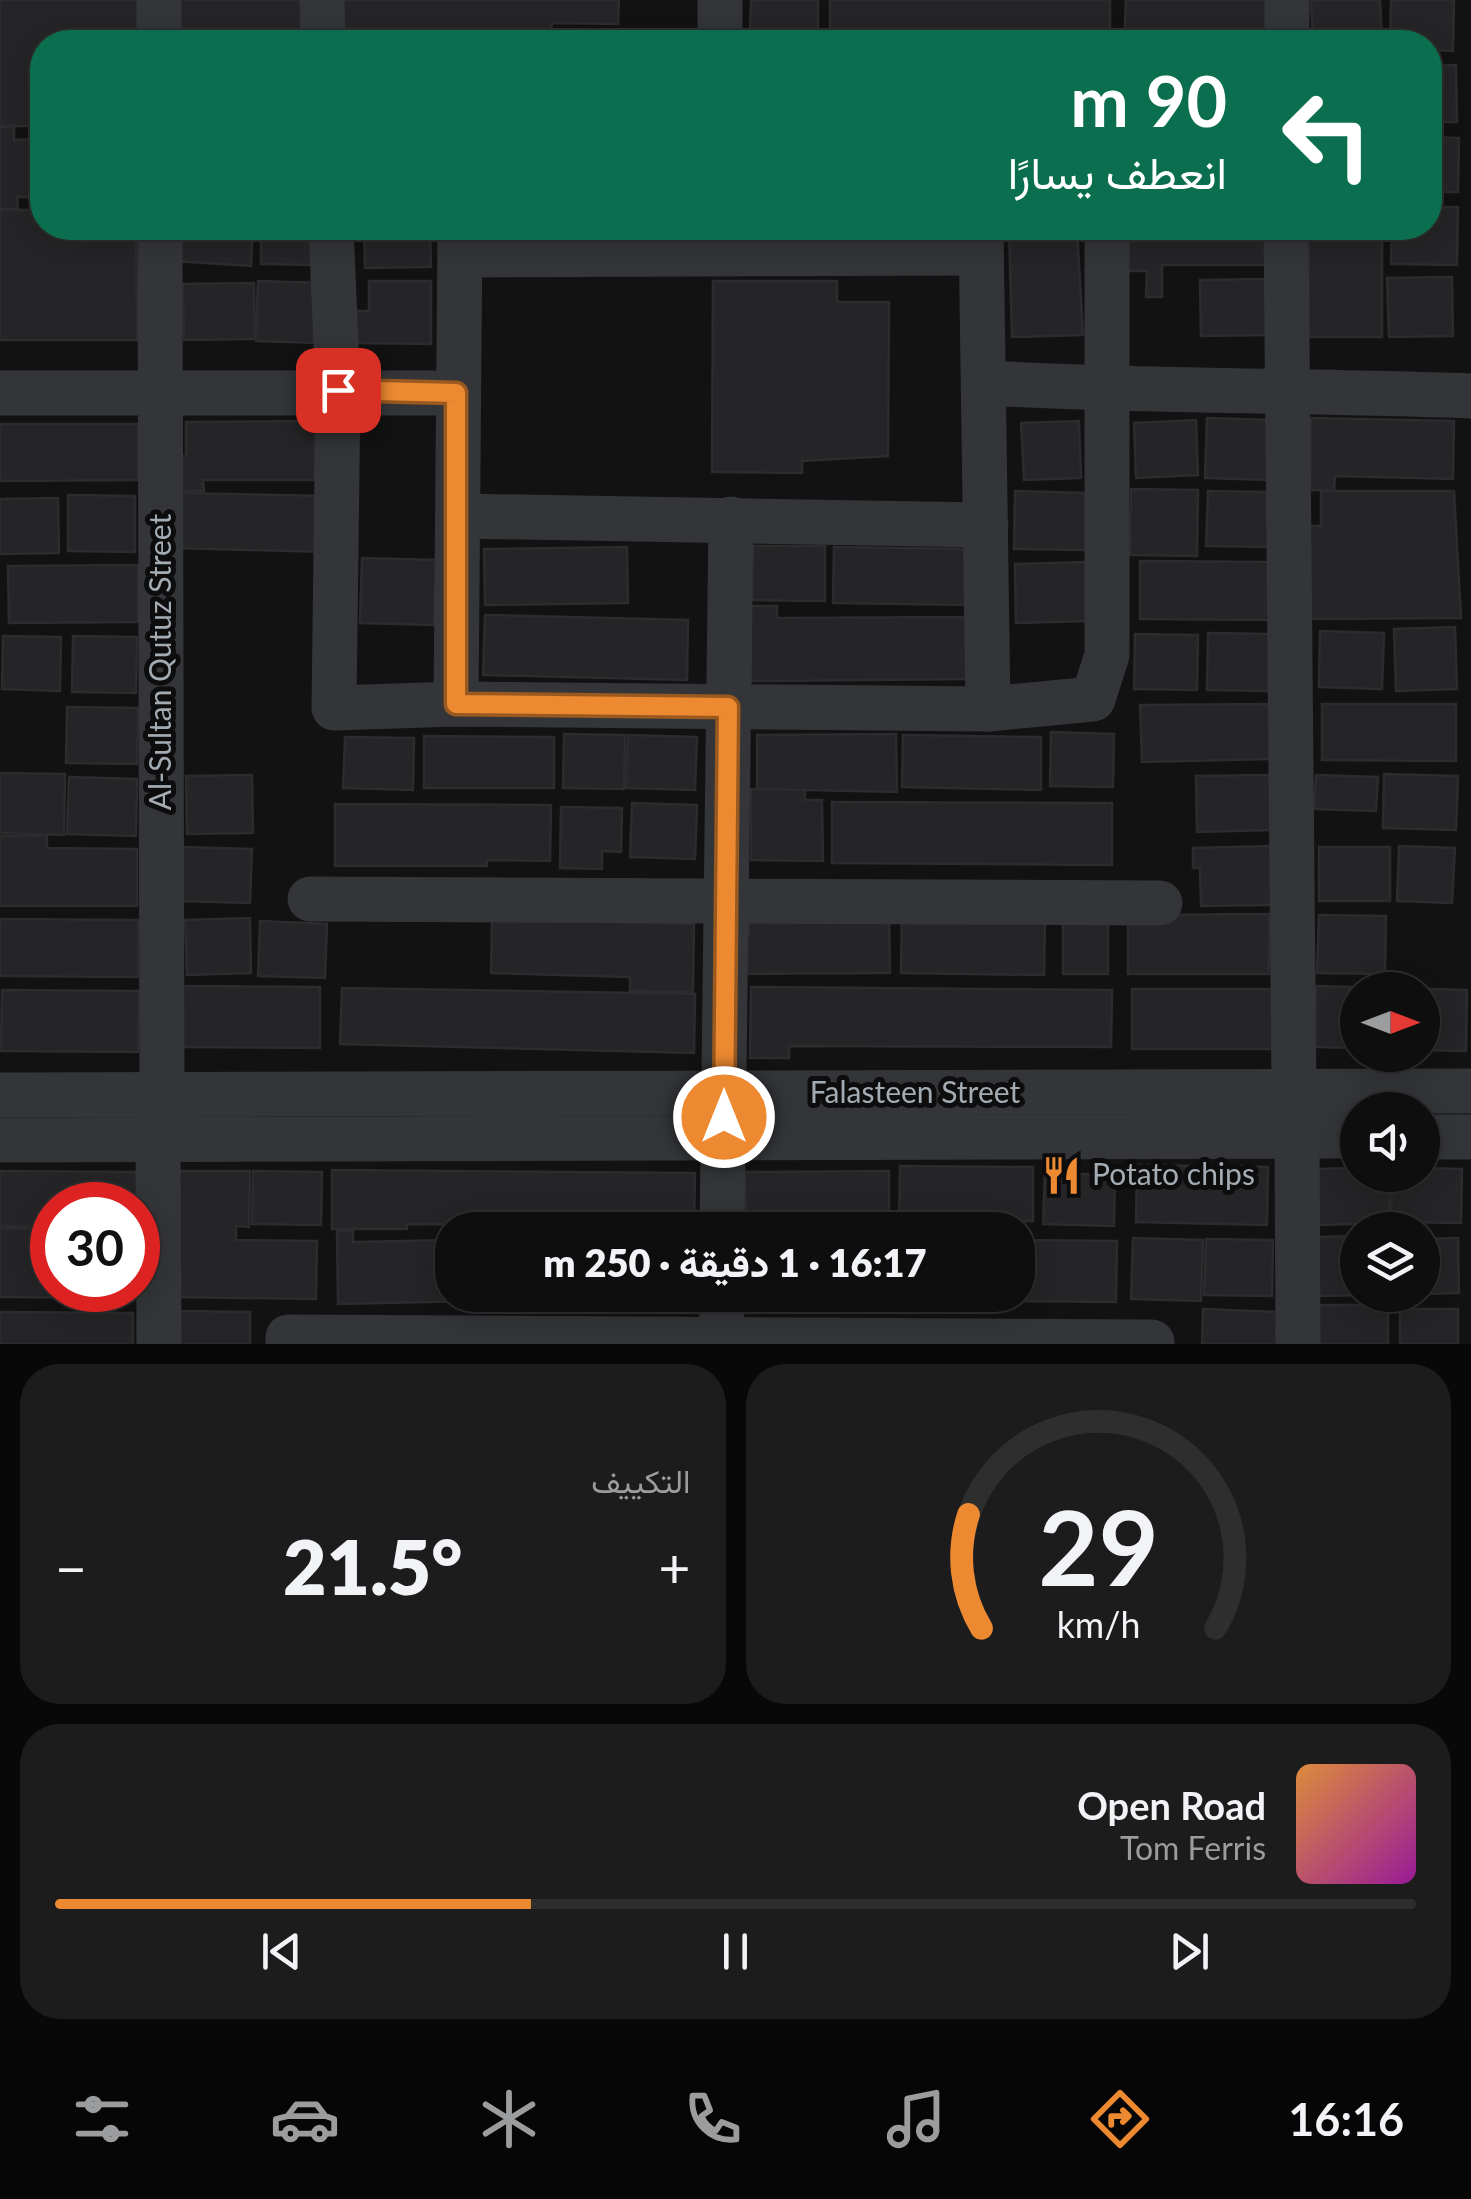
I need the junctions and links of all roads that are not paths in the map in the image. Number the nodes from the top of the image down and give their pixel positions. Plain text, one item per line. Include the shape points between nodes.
1 (159, 0) edge
2 (322, 0) edge
3 (720, 0) edge
4 (1287, 0) edge
5 (159, 30) edge
6 (323, 30) edge
7 (720, 30) edge
8 (1287, 30) edge
9 (160, 240) edge
10 (332, 240) edge
11 (981, 240) edge
12 (1106, 240) edge
13 (1286, 240) edge
14 (460, 241) edge
15 (718, 241) edge
16 (985, 383) junction
17 (1286, 389) junction
18 (338, 390) junction
19 (1109, 390) junction
20 (0, 393) edge
21 (161, 393) junction
22 (456, 393) junction
23 (1471, 396) edge
24 (458, 516) junction
25 (731, 519) junction
26 (986, 524) junction
27 (456, 704) junction
28 (728, 707) junction
29 (988, 709) junction
30 (310, 899) dead end
31 (724, 902) junction
32 (1160, 904) dead end
33 (1471, 1091) edge
34 (724, 1094) junction
35 (0, 1095) edge
36 (162, 1096) junction
37 (1296, 1114) junction
38 (1340, 1130) edge
39 (1440, 1137) edge
40 (1471, 1138) edge
41 (0, 1140) edge
42 (724, 1140) junction
43 (158, 1142) junction
44 (722, 1212) edge
45 (722, 1312) edge
46 (721, 1342) edge
47 (1152, 1342) edge
48 (159, 1344) edge
49 (288, 1344) edge
50 (1298, 1344) edge

1 - 5 street
2 - 6 street
3 - 7 street
4 - 8 street
9 - 21 street, Al-Sultan Qutuz Street
10 - 18 street
11 - 15 street
11 - 16 street
12 - 19 street
13 - 17 street
14 - 15 street
14 - 22 street
16 - 19 street
16 - 26 street
17 - 19 street
17 - 23 street
17 - 37 street
18 - 21 street
18 - 22 street
18 - 27 street via 334,708
19 - 29 street via 1107,655 1093,698
20 - 21 street
21 - 36 street, Al-Sultan Qutuz Street
22 - 24 street
24 - 25 street
24 - 27 street
25 - 26 street
25 - 28 street
26 - 29 street
27 - 28 street
28 - 29 street
28 - 31 street
30 - 31 street
31 - 32 street
31 - 34 street
33 - 37 street, Falasteen Street
34 - 36 street, Falasteen Street
34 - 37 street, Falasteen Street
34 - 42 street
35 - 36 street, Falasteen Street
37 - 38 street, Falasteen Street
37 - 42 street, Falasteen Street
37 - 50 street
39 - 40 street
41 - 43 street, Falasteen Street
42 - 43 street, Falasteen Street
42 - 44 street
43 - 48 street
45 - 46 street
46 - 47 street
46 - 49 street via 288,1337

